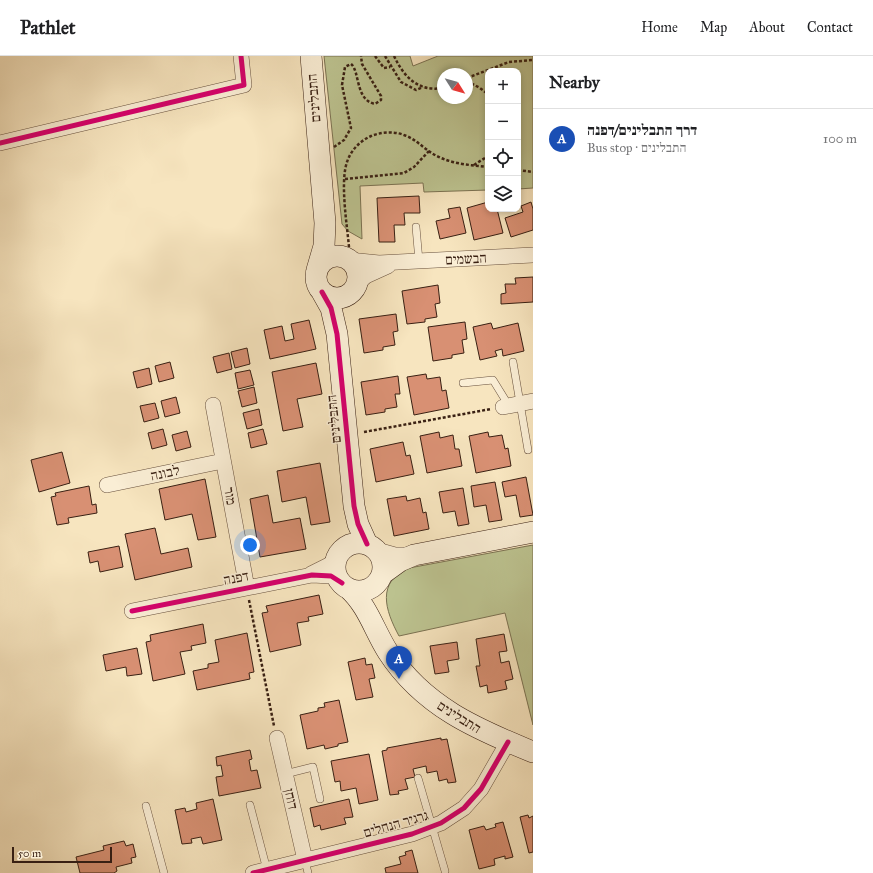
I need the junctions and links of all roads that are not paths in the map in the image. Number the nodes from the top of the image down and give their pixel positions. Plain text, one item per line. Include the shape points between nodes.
1 (241, 56) edge
2 (310, 56) edge
3 (0, 143) edge
4 (324, 212) junction
5 (416, 227) dead end
6 (533, 255) edge
7 (348, 259) junction
8 (419, 261) junction
9 (398, 262) junction
10 (317, 270) junction
11 (354, 288) junction
12 (322, 292) junction
13 (337, 334) junction
14 (513, 362) dead end
15 (463, 383) dead end
16 (516, 404) edge
17 (213, 405) dead end
18 (528, 450) dead end
19 (223, 461) junction
20 (107, 485) dead end
21 (354, 506) junction
22 (533, 532) edge
23 (372, 547) junction
24 (340, 553) junction
25 (414, 555) junction
26 (309, 575) junction
27 (379, 579) junction
28 (345, 586) junction
29 (247, 588) junction
30 (132, 611) dead end
31 (374, 622) junction
32 (277, 738) road end
33 (508, 742) junction
34 (533, 752) edge
35 (285, 774) junction
36 (418, 778) dead end
37 (320, 799) dead end
38 (250, 805) dead end
39 (146, 806) dead end
40 (432, 827) junction
41 (306, 867) edge
42 (260, 871) edge
43 (445, 871) dead end
44 (164, 873) edge

1 - 3 street via 244,85
2 - 4 street, התבלינים
4 - 7 street, התבלינים via 335,246
4 - 10 street, התבלינים via 324,246
5 - 8 lane
6 - 8 street, הבשמים
7 - 9 street, הבשמים via 374,263
7 - 10 street via 337,256 328,258
7 - 11 street via 357,271
8 - 9 street, הבשמים
9 - 11 street, הבשמים via 374,272
10 - 12 street via 317,283
11 - 12 street via 346,296 336,298
11 - 13 street, התבלינים via 342,307
12 - 13 street, התבלינים via 329,305
13 - 21 street, התבלינים
14 - 16 lane
15 - 16 lane via 493,380
16 - 18 lane
17 - 19 street, מור
19 - 20 street, לבונה
19 - 29 street, מור
21 - 23 street, התבלינים via 358,524
21 - 24 street, התבלינים via 350,536
22 - 25 street
23 - 24 street via 353,544
23 - 25 street via 396,555
23 - 27 street via 384,563
24 - 26 street, דפנה via 323,569
24 - 28 street via 336,574
25 - 27 street via 397,563
26 - 28 street, דפנה via 328,576
26 - 29 street, דפנה
27 - 28 street via 363,590
27 - 31 street, התבלינים via 371,600
28 - 31 street, התבלינים via 359,599
29 - 30 street, דפנה
31 - 33 street, התבלינים via 388,652 420,689 445,710 470,725
32 - 35 street, דוחן
33 - 34 street, התבלינים
33 - 40 street, גרגיר הנחלים via 489,778 473,799 453,816
35 - 37 lane via 313,766
35 - 41 street, דוחן
36 - 40 lane
38 - 42 lane
39 - 44 lane
40 - 41 street, גרגיר הנחלים
40 - 43 lane
41 - 42 street, גרגיר הנחלים

